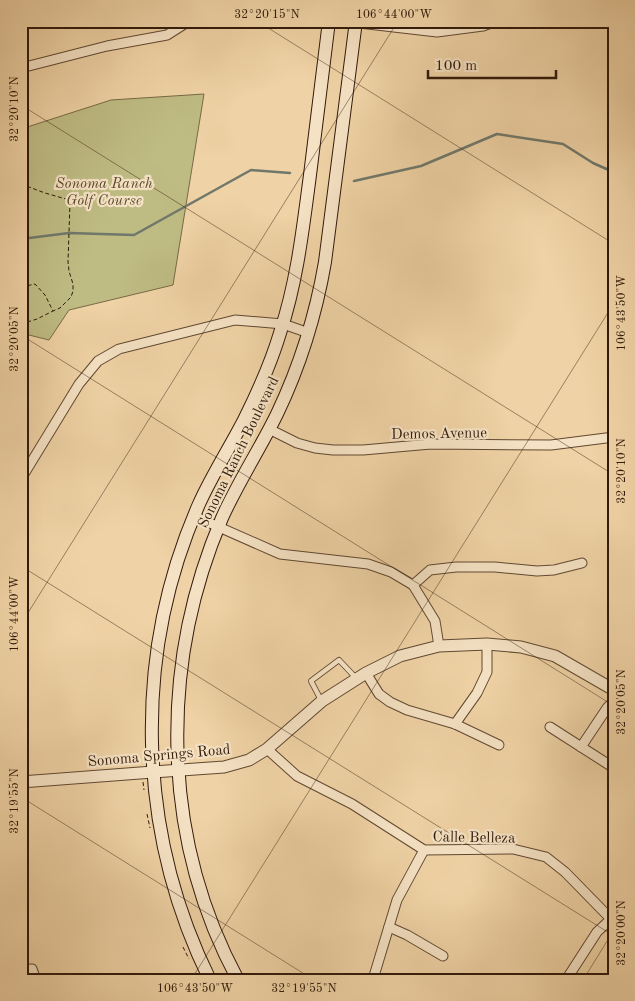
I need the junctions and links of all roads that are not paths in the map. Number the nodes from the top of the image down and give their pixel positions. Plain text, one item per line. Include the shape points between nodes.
1 (189, 21) edge
2 (329, 21) edge
3 (342, 21) edge
4 (438, 21) edge
5 (496, 21) edge
6 (356, 22) edge
7 (404, 25) edge
8 (437, 32) junction
9 (21, 68) edge
10 (283, 324) junction
11 (309, 333) junction
12 (269, 429) junction
13 (614, 437) edge
14 (21, 479) edge
15 (194, 516) junction
16 (219, 527) junction
17 (582, 563) dead end
18 (413, 585) junction
19 (487, 644) junction
20 (439, 646) junction
21 (361, 676) junction
22 (614, 690) edge
23 (322, 701) junction
24 (614, 701) edge
25 (456, 724) junction
26 (550, 727) dead end
27 (499, 745) dead end
28 (581, 747) junction
29 (267, 749) junction
30 (614, 768) edge
31 (178, 771) junction
32 (153, 772) junction
33 (21, 782) edge
34 (424, 850) junction
35 (389, 927) junction
36 (443, 956) dead end
37 (21, 970) edge
38 (36, 980) edge
39 (210, 980) edge
40 (238, 980) edge
41 (371, 980) edge
42 (566, 980) edge

1 - 9 street via 167,35
2 - 10 main road, Sonoma Ranch Boulevard via 298,259
3 - 6 street
4 - 8 street
5 - 8 street via 483,26
6 - 7 street
6 - 11 main road, Sonoma Ranch Boulevard via 325,262
7 - 8 street
10 - 11 street
10 - 14 street via 235,320 119,349 98,361 79,384
10 - 15 main road, Sonoma Ranch Boulevard via 263,380
11 - 12 main road, Sonoma Ranch Boulevard via 291,383
12 - 13 street, Demos Avenue via 297,443 333,450 431,444 551,445
12 - 16 main road, Sonoma Ranch Boulevard
15 - 16 street
15 - 32 main road, Sonoma Ranch Boulevard via 178,556 158,640 152,703
16 - 18 street via 280,554 368,564
16 - 31 main road, Sonoma Ranch Boulevard via 198,585 185,640 178,695
17 - 18 street via 537,572 495,567 430,570
18 - 20 street via 435,621
19 - 20 street, Sonoma Springs Road
19 - 22 street, Sonoma Springs Road via 521,647 555,656
19 - 25 street via 487,672
20 - 21 street, Sonoma Springs Road via 400,656
21 - 23 street, Sonoma Springs Road
21 - 23 lane via 339,660 311,681
21 - 25 street via 390,702
23 - 29 street, Sonoma Springs Road
24 - 28 street
25 - 27 street
26 - 28 street
28 - 30 street
29 - 31 street, Sonoma Springs Road via 249,760 224,767
29 - 34 street, Calle Belleza via 297,776 352,804
31 - 32 street, Sonoma Springs Road
31 - 40 main road, Sonoma Ranch Boulevard via 185,826 196,873 216,932
32 - 33 street, Sonoma Springs Road
32 - 39 main road, Sonoma Ranch Boulevard via 158,821 170,875 184,920
34 - 35 street via 397,900
34 - 42 street, Calle Belleza via 513,849 546,857 564,872 611,919 597,932
35 - 36 street
35 - 41 street
37 - 38 street via 32,969

